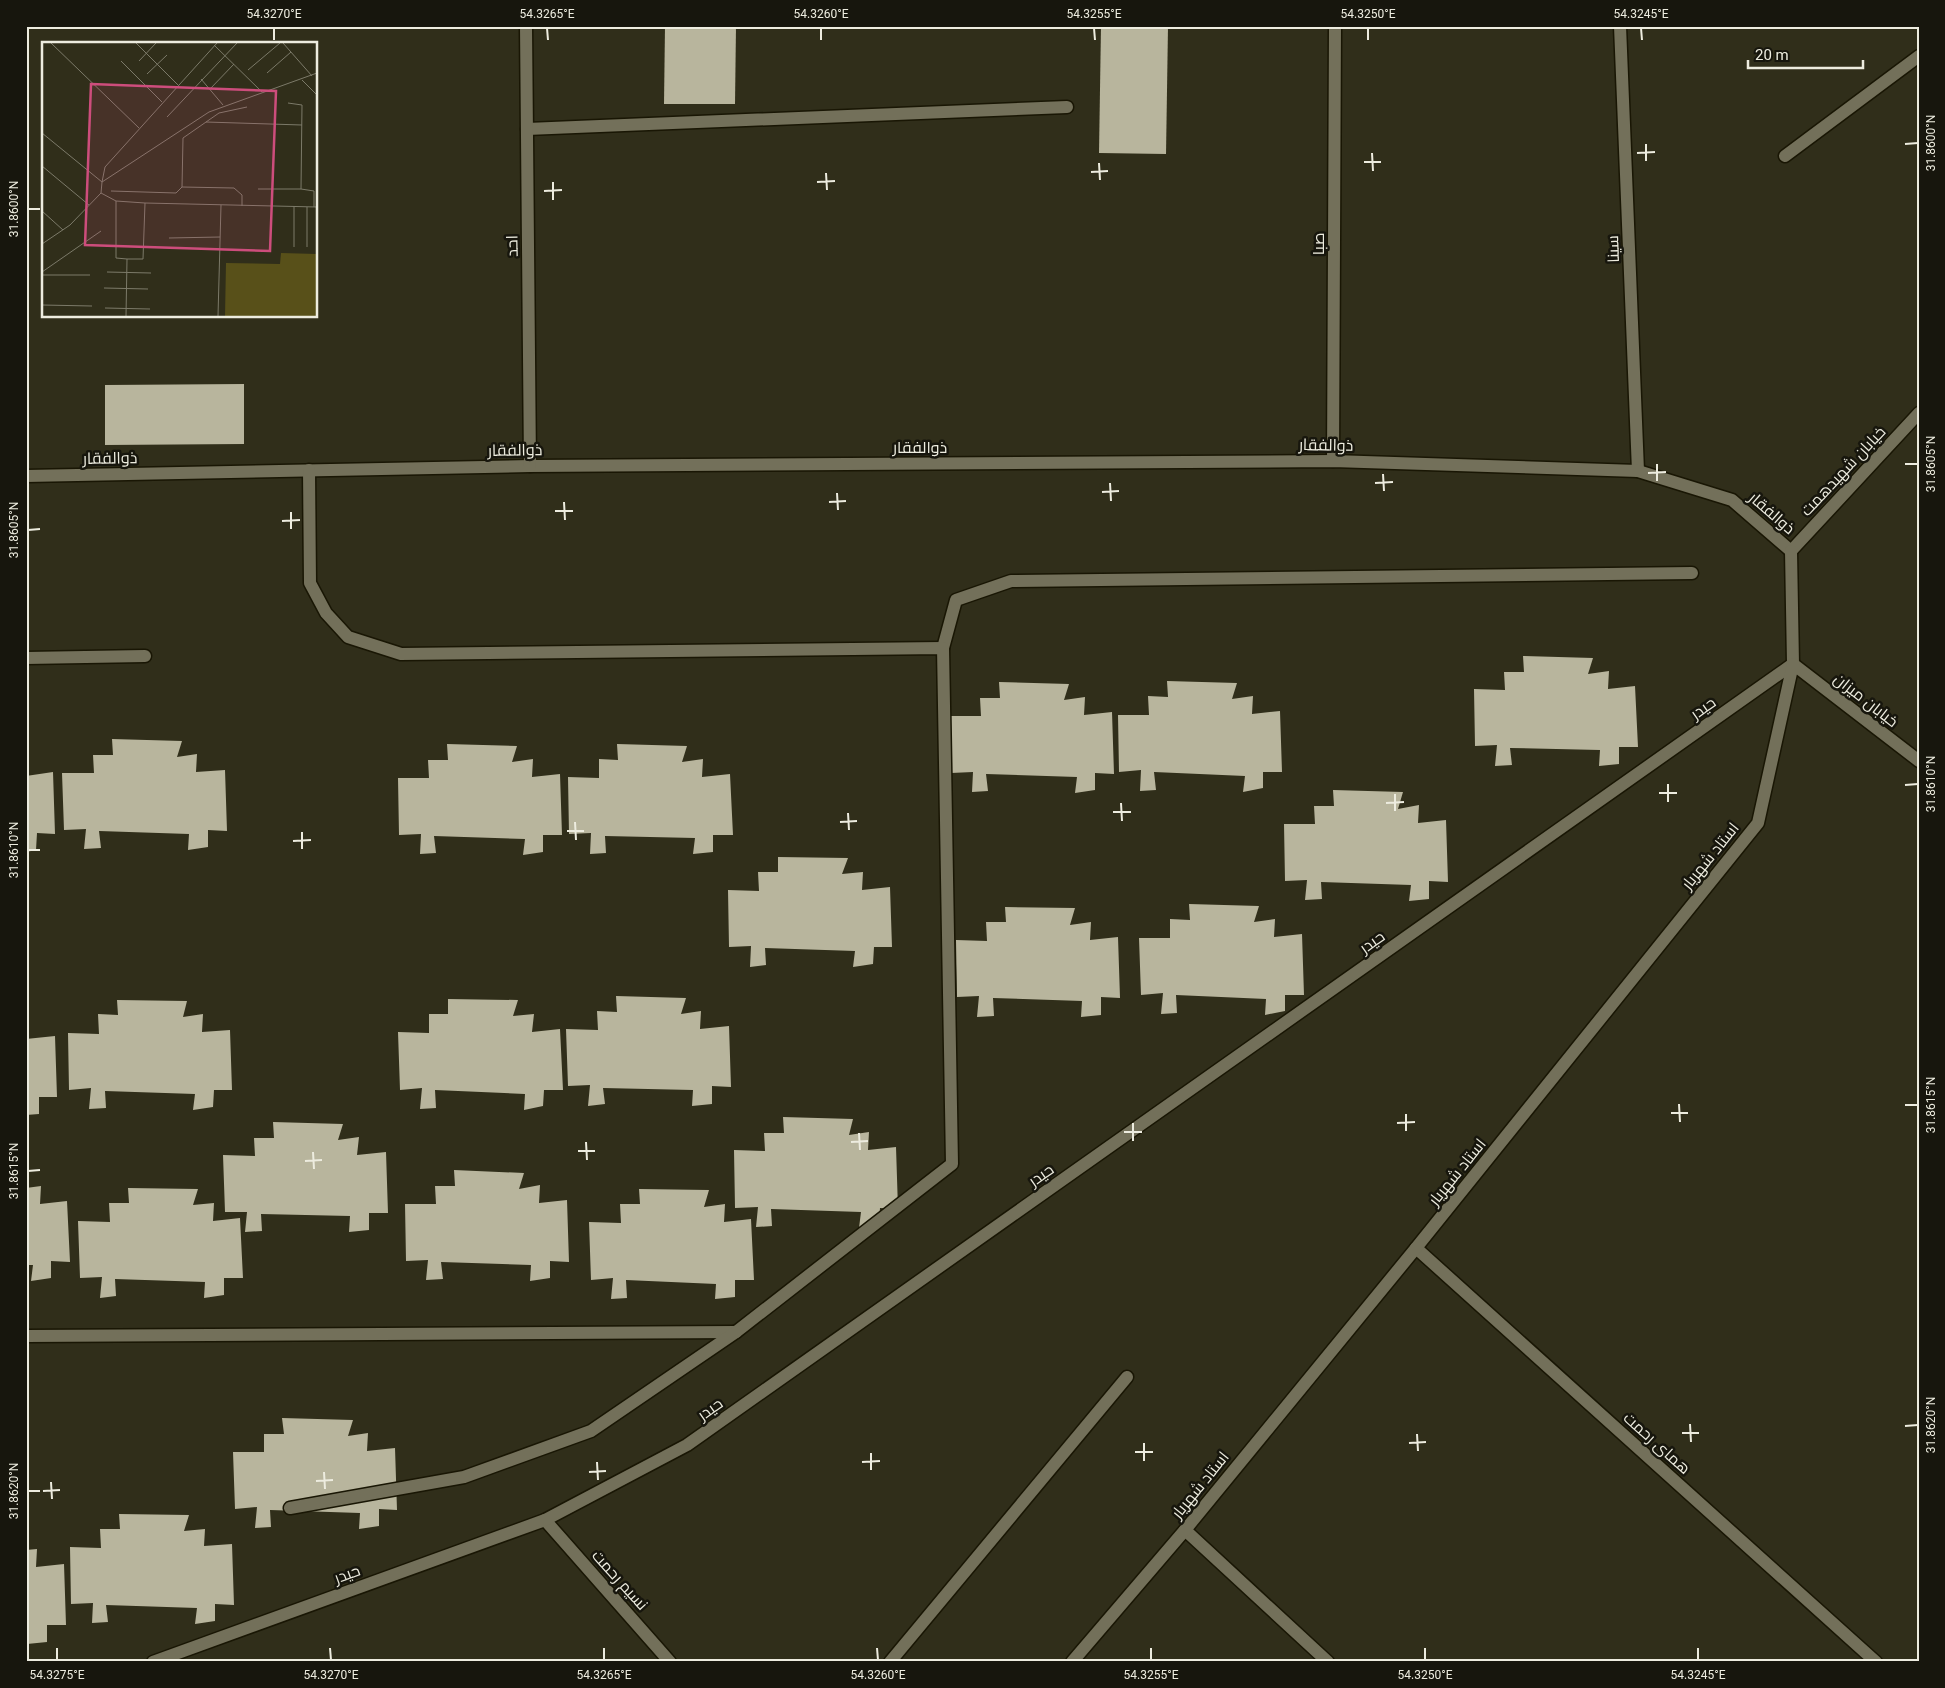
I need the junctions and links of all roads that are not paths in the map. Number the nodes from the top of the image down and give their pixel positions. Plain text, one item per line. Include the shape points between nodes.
1 (526, 26) edge
2 (1335, 26) edge
3 (1620, 26) edge
4 (1919, 56) edge
5 (1067, 107) dead end
6 (527, 129) junction
7 (1785, 156) dead end
8 (1917, 419) edge
9 (1333, 461) junction
10 (530, 466) junction
11 (309, 470) junction
12 (1638, 471) junction
13 (26, 476) edge
14 (1791, 551) junction
15 (1692, 573) dead end
16 (943, 648) junction
17 (145, 656) dead end
18 (26, 658) edge
19 (1793, 664) junction
20 (1919, 761) edge
21 (1416, 1248) junction
22 (736, 1332) junction
23 (26, 1336) edge
24 (1127, 1377) dead end
25 (290, 1508) dead end
26 (545, 1520) junction
27 (1185, 1530) junction
28 (153, 1662) edge
29 (670, 1662) edge
30 (890, 1662) edge
31 (1072, 1662) edge
32 (1328, 1662) edge
33 (1876, 1662) edge

1 - 6 street, احد
2 - 9 street, صبا
3 - 12 street, سینا
4 - 7 street
5 - 6 street
6 - 10 street, احد
8 - 14 street, خیابان شهیدهمت
9 - 10 street, ذوالفقار
9 - 12 street, ذوالفقار
10 - 11 street, ذوالفقار
11 - 13 street, ذوالفقار
11 - 16 street via 310,583 326,613 348,637 401,654
12 - 14 street, ذوالفقار via 1732,500
14 - 19 street
15 - 16 street via 1011,581 956,600
16 - 22 street via 952,1164
17 - 18 street
19 - 20 street, خیابان میزان
19 - 21 street, استاد شهریار via 1758,823
19 - 26 street, حیدر via 687,1445
21 - 27 street, استاد شهریار
21 - 33 street, همای رحمت
22 - 23 street
22 - 25 street via 591,1431 464,1477
24 - 30 street
26 - 28 street, حیدر
26 - 29 street, نسیم رحمت
27 - 31 street, استاد شهریار
27 - 32 street

